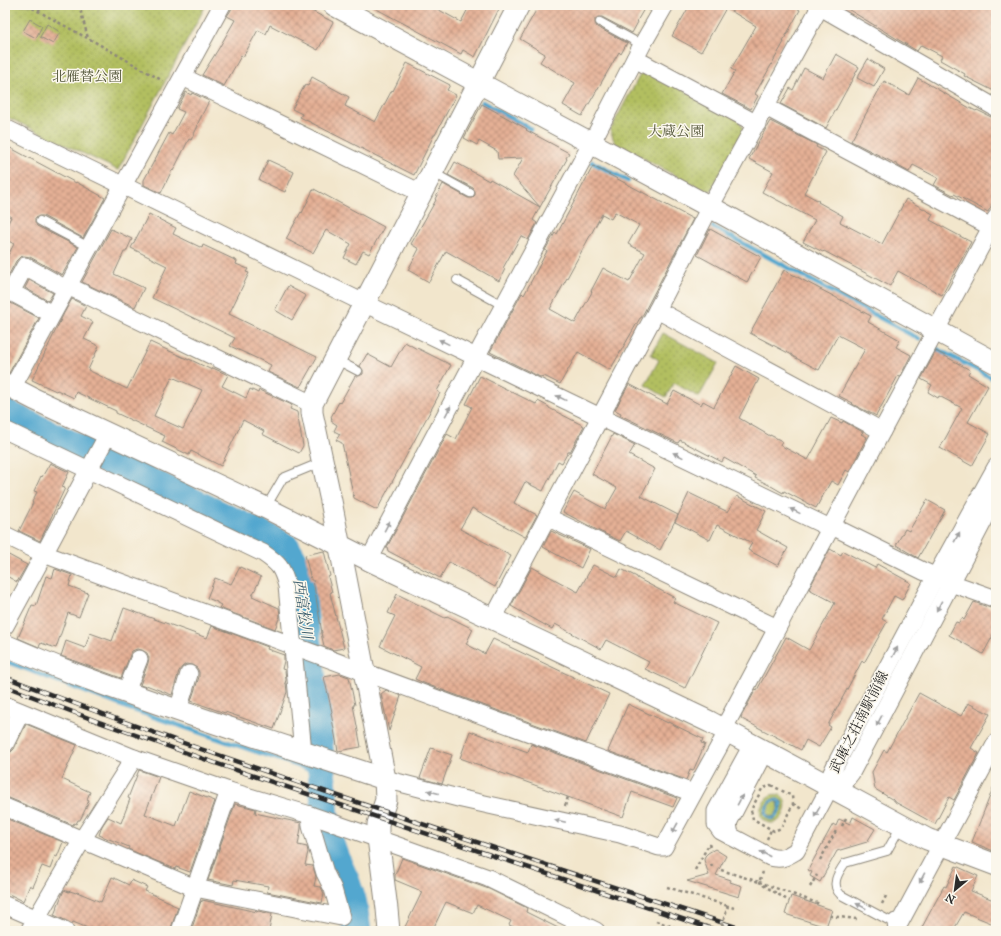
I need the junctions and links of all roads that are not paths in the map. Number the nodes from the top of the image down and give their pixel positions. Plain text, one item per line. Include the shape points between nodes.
1 (222, 5) edge
2 (334, 5) edge
3 (519, 5) edge
4 (820, 6) edge
5 (658, 7) edge
6 (600, 22) dead end
7 (639, 52) junction
8 (180, 83) junction
9 (479, 83) junction
10 (766, 107) junction
11 (996, 108) edge
12 (757, 124) junction
13 (5, 128) edge
14 (591, 144) junction
15 (432, 172) junction
16 (122, 186) junction
17 (421, 193) junction
18 (470, 193) dead end
19 (710, 207) junction
20 (40, 221) dead end
21 (994, 223) edge
22 (89, 247) junction
23 (457, 280) dead end
24 (67, 288) junction
25 (364, 303) junction
26 (504, 306) junction
27 (657, 310) junction
28 (52, 314) junction
29 (936, 330) junction
30 (476, 357) junction
31 (335, 358) junction
32 (996, 363) edge
33 (358, 371) dead end
34 (8, 386) edge
35 (312, 404) junction
36 (600, 418) junction
37 (5, 430) edge
38 (882, 431) junction
39 (105, 440) junction
40 (322, 462) junction
41 (91, 466) junction
42 (996, 467) edge
43 (996, 497) edge
44 (266, 508) junction
45 (547, 517) junction
46 (830, 528) junction
47 (5, 535) edge
48 (339, 545) junction
49 (44, 554) junction
50 (369, 560) junction
51 (936, 576) junction
52 (952, 583) junction
53 (996, 599) edge
54 (493, 619) junction
55 (5, 626) edge
56 (777, 628) junction
57 (5, 645) edge
58 (298, 647) junction
59 (138, 659) dead end
60 (364, 673) junction
61 (189, 674) dead end
62 (126, 692) junction
63 (5, 705) edge
64 (178, 710) junction
65 (22, 712) junction
66 (725, 731) junction
67 (6, 741) edge
68 (996, 743) edge
69 (759, 748) junction
70 (315, 756) junction
71 (134, 758) junction
72 (385, 778) junction
73 (830, 787) junction
74 (229, 791) junction
75 (694, 793) junction
76 (5, 807) edge
77 (313, 816) junction
78 (902, 825) junction
79 (378, 838) junction
80 (82, 840) junction
81 (941, 844) junction
82 (996, 865) edge
83 (195, 888) junction
84 (5, 905) edge
85 (32, 925) edge
86 (897, 926) edge
87 (64, 931) edge
88 (180, 931) edge
89 (388, 931) edge
90 (596, 931) edge

1 - 8 street
2 - 9 street
3 - 9 street
4 - 10 street
4 - 11 street
5 - 7 street
6 - 7 lane
7 - 12 street
7 - 14 street
8 - 16 street
8 - 17 street
9 - 14 street
9 - 15 street
10 - 12 street
10 - 21 street
12 - 19 street
13 - 16 street
14 - 19 street
14 - 26 street
15 - 17 street
15 - 18 lane
16 - 22 street
16 - 25 street
17 - 25 street
19 - 27 street
19 - 29 street
20 - 22 lane
21 - 29 street
22 - 24 street
23 - 26 lane
24 - 28 street
24 - 28 street via 25,266 12,292
24 - 35 street
30 -> 25 street
25 - 31 street
26 - 30 street
27 - 36 street
27 - 38 street
28 - 34 street
29 - 32 street
29 - 38 street
36 -> 30 street
50 -> 30 street
31 - 33 lane
31 - 35 street
34 - 39 street
35 - 40 street
36 - 45 street
46 -> 36 street
37 - 41 street
38 - 46 street
39 - 41 street
39 - 44 street
40 - 44 lane via 283,478
40 - 48 street
41 - 49 street
41 - 58 street via 276,561 284,573
51 -> 42 street, 武庫之荘南駅前線
43 - 52 street, 武庫之荘南駅前線
44 - 48 street
45 - 54 street
45 - 56 street
46 - 51 street via 838,529
46 - 56 street
47 - 49 street
48 - 50 street
48 - 60 street
49 - 55 street
49 - 58 street
50 - 54 street
51 - 52 street
73 -> 51 street, 武庫之荘南駅前線 via 831,775 836,764
52 - 53 street
52 -> 73 street, 武庫之荘南駅前線 via 851,773 844,782
54 - 66 street
56 - 66 street
57 - 62 street
58 - 60 street
58 - 70 street
59 - 62 street
60 - 72 street
60 - 75 street
61 - 64 street
62 - 64 street
63 - 65 street
64 - 70 street
65 - 67 street
65 - 71 street
66 - 69 street
66 - 75 street
68 - 81 street
69 - 73 street
73 -> 69 street via 796,851 788,856 777,859 770,857 730,836 728,823
70 - 72 street
71 - 74 street
71 - 80 street
75 -> 72 street via 664,847 659,847 620,834 462,799
72 - 79 street via 386,800 378,824
73 - 78 street
74 - 77 street
74 - 83 street
76 - 80 street
77 - 79 street
77 - 83 street via 311,826 341,917
78 - 81 street
86 -> 78 lane via 841,895 835,885 845,863 887,851
79 - 89 street via 388,909
79 - 90 street via 488,878
80 - 83 street
80 - 85 street
81 - 82 street
81 -> 86 street
83 - 88 street
84 - 85 street
85 - 87 street

